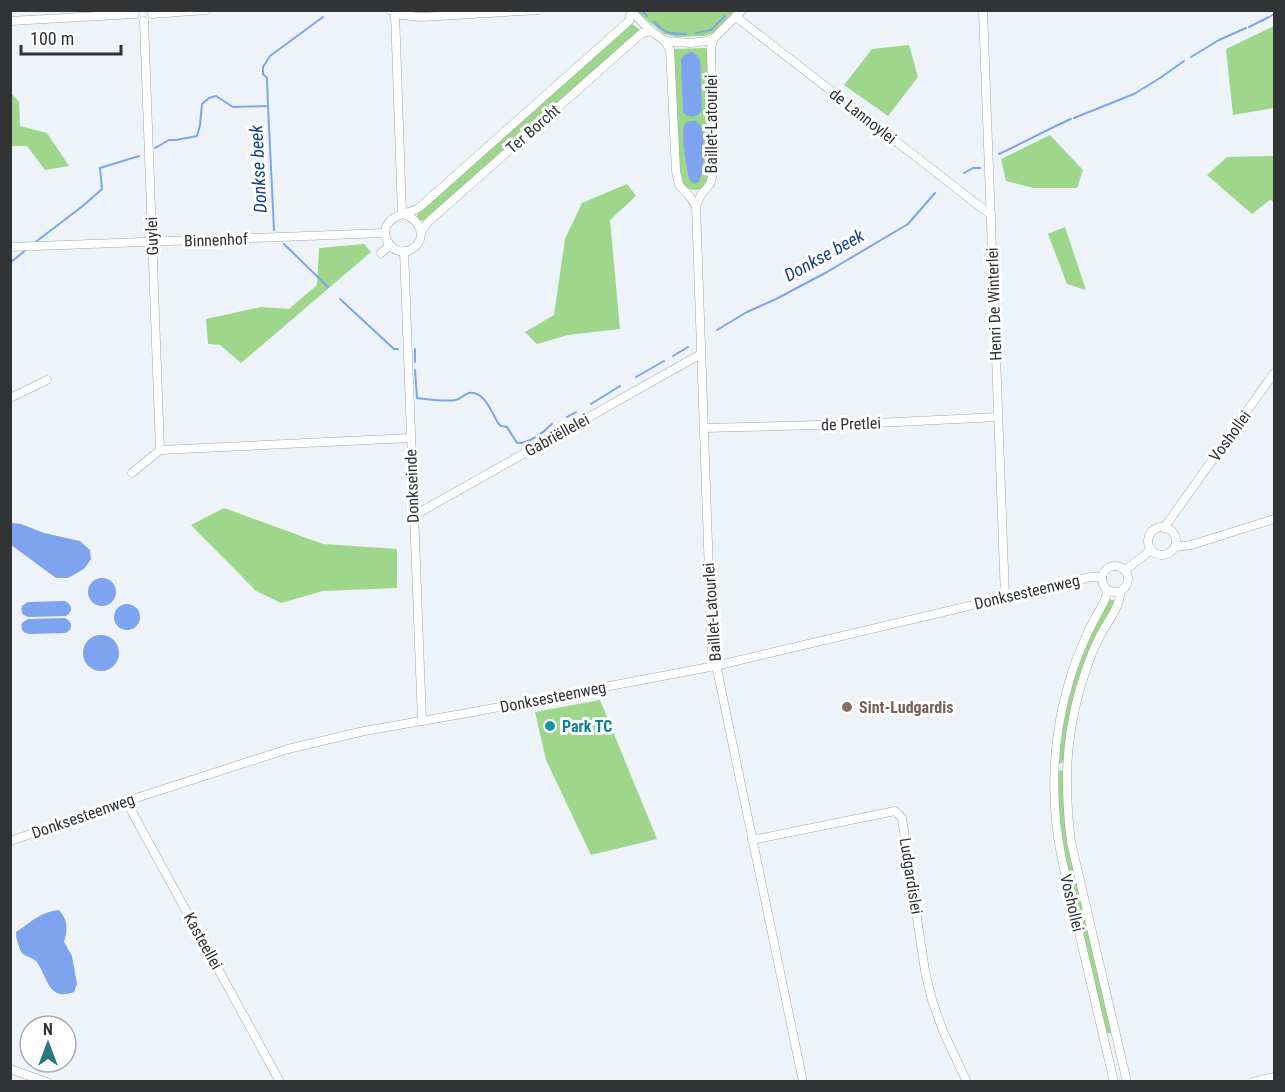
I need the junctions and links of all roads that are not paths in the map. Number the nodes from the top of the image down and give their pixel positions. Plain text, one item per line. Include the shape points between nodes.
1 (206, 10) edge
2 (411, 10) edge
3 (539, 10) edge
4 (983, 10) edge
5 (630, 11) edge
6 (136, 12) edge
7 (151, 12) edge
8 (396, 13) edge
9 (739, 14) edge
10 (10, 21) edge
11 (144, 21) junction
12 (651, 31) junction
13 (714, 38) junction
14 (665, 41) junction
15 (696, 206) junction
16 (402, 214) junction
17 (991, 215) junction
18 (385, 233) junction
19 (421, 233) junction
20 (152, 242) junction
21 (389, 246) junction
22 (10, 247) edge
23 (404, 251) junction
24 (381, 253) dead end
25 (701, 354) junction
26 (1275, 373) edge
27 (47, 380) dead end
28 (10, 398) edge
29 (998, 417) junction
30 (704, 428) junction
31 (410, 438) junction
32 (160, 450) junction
33 (132, 473) dead end
34 (413, 516) junction
35 (1275, 519) edge
36 (1164, 528) junction
37 (1175, 547) junction
38 (1151, 550) junction
39 (1125, 570) junction
40 (1102, 577) junction
41 (1106, 589) junction
42 (1120, 592) junction
43 (1005, 597) junction
44 (716, 666) junction
45 (422, 721) junction
46 (1054, 766) junction
47 (1066, 767) junction
48 (126, 801) junction
49 (752, 840) junction
50 (10, 841) edge
51 (1116, 1035) junction
52 (1104, 1038) junction
53 (10, 1069) edge
54 (1275, 1077) edge
55 (47, 1082) edge
56 (280, 1082) edge
57 (803, 1082) edge
58 (967, 1082) edge
59 (1114, 1082) edge
60 (1127, 1082) edge
61 (1253, 1082) edge

1 - 7 street
2 - 8 street
3 - 8 street via 421,17
4 - 17 street, Henri De Winterlei
5 - 12 street
5 - 16 street, Ter Borcht via 629,21 420,207
6 - 10 street
6 - 11 street via 138,19
7 - 11 street
8 - 16 street
9 - 13 street
9 - 17 street, de Lannoylei
11 - 20 street, Guylei
12 - 14 street
12 - 19 street, Ter Borcht via 642,33 428,222
13 - 14 street via 690,43
13 - 15 street, Baillet-Latourlei via 712,178
14 - 15 street, Baillet-Latourlei via 669,50 677,179
15 - 25 street, Baillet-Latourlei
16 - 18 street via 391,219
16 - 19 street via 417,222
17 - 29 street, Henri De Winterlei
18 - 20 street, Binnenhof
18 - 21 street
19 - 23 street via 416,246
20 - 22 street, Binnenhof
20 - 32 street, Guylei
21 - 23 street
21 - 24 street
23 - 31 street, Donkseinde
25 - 30 street, Baillet-Latourlei
25 - 34 street, Gabriëllelei
26 - 36 street, Voshollei
27 - 28 street
29 - 30 street, de Pretlei
29 - 43 street, Henri De Winterlei
30 - 44 street, Baillet-Latourlei via 712,657
31 - 32 street
31 - 34 street, Donkseinde
32 - 33 street
34 - 45 street, Donkseinde
35 - 37 street
36 - 37 street via 1173,533
36 - 38 street, Donksesteenweg via 1152,533
37 - 38 street via 1166,555
38 - 39 street, Donksesteenweg
39 - 40 street, Donksesteenweg via 1110,567
39 - 42 street via 1128,581
40 - 41 street, Donksesteenweg
40 - 43 street, Donksesteenweg
41 - 42 street, Donksesteenweg
41 - 46 street, Voshollei via 1107,595 1074,665 1058,726
42 - 47 street, Voshollei via 1082,683
43 - 44 street, Donksesteenweg
44 - 45 street, Donksesteenweg
44 - 49 street, Baillet-Latourlei
45 - 48 street, Donksesteenweg via 288,749
46 - 47 street
46 - 52 street, Voshollei via 1058,842
47 - 51 street, Voshollei via 1071,842
48 - 50 street, Donksesteenweg
48 - 56 street, Kasteellei
49 - 57 street, Baillet-Latourlei
49 - 58 street, Ludgardislei via 895,811 902,818 932,1000
51 - 52 street
51 - 60 street, Voshollei
52 - 59 street, Voshollei
53 - 55 street
54 - 61 street

